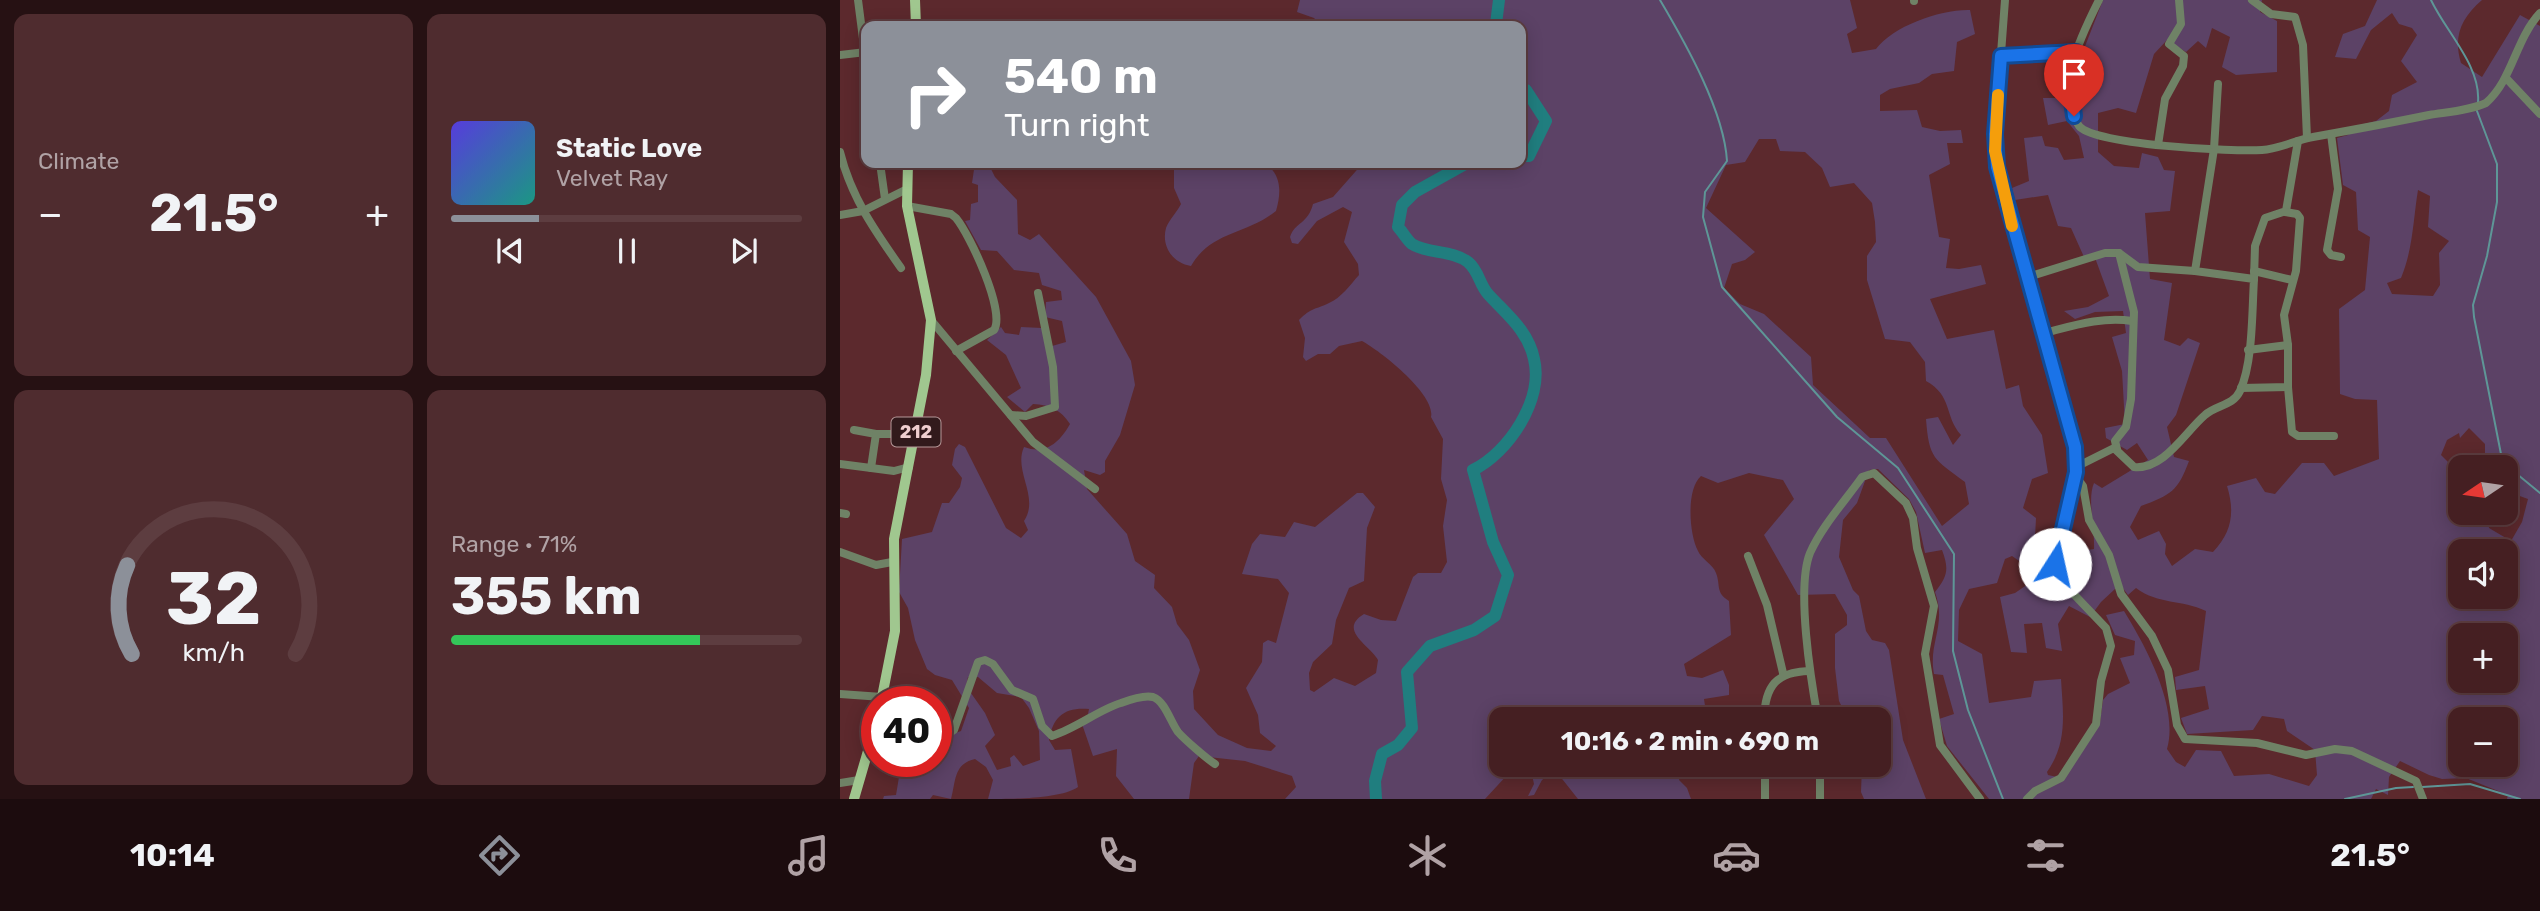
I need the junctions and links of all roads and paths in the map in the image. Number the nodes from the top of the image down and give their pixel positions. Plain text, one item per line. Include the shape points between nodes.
1 (858, 0) edge
2 (915, 0) edge
3 (2005, 0) edge
4 (2099, 0) edge
5 (2179, 0) edge
6 (2252, 0) edge
7 (2540, 13) edge
8 (916, 21) edge
9 (861, 22) edge
10 (861, 52) edge
11 (2076, 52) junction
12 (840, 55) edge
13 (2001, 56) junction
14 (2506, 78) junction
15 (2218, 84) dead end
16 (2540, 114) edge
17 (2331, 134) junction
18 (2302, 139) junction
19 (2158, 145) junction
20 (2214, 149) junction
21 (840, 152) edge
22 (881, 168) edge
23 (908, 168) edge
24 (907, 189) junction
25 (885, 199) junction
26 (907, 206) junction
27 (863, 211) junction
28 (2285, 212) junction
29 (840, 215) edge
30 (2119, 253) junction
31 (2341, 257) dead end
32 (901, 268) dead end
33 (2195, 271) junction
34 (2254, 275) junction
35 (2028, 277) junction
36 (2292, 280) junction
37 (1038, 293) dead end
38 (931, 320) junction
39 (2132, 321) junction
40 (2044, 333) junction
41 (2288, 345) junction
42 (2248, 350) junction
43 (956, 351) junction
44 (2288, 387) junction
45 (2241, 388) junction
46 (1011, 415) junction
47 (854, 430) dead end
48 (916, 433) junction
49 (876, 434) junction
50 (2334, 436) dead end
51 (2117, 449) junction
52 (840, 464) edge
53 (909, 467) junction
54 (871, 468) junction
55 (2076, 471) junction
56 (1094, 489) dead end
57 (840, 552) edge
58 (1748, 556) dead end
59 (892, 562) junction
60 (1809, 671) junction
61 (1783, 673) junction
62 (884, 686) edge
63 (840, 694) edge
64 (861, 697) edge
65 (1767, 707) edge
66 (1816, 707) edge
67 (952, 731) edge
68 (1215, 764) dead end
69 (861, 774) edge
70 (1765, 777) edge
71 (1821, 777) edge
72 (859, 780) junction
73 (840, 783) edge
74 (2423, 795) edge
75 (854, 799) edge
76 (1765, 799) edge
77 (1820, 799) edge
78 (1980, 799) edge
79 (2027, 799) edge

1 - 9 street
2 - 8 main road
3 - 13 street
4 - 11 street
5 - 19 street via 2181,24 2169,44 2184,56 2183,66 2165,99
6 - 18 street via 2271,14 2295,17 2303,45
7 - 14 street via 2519,42
10 - 12 street
11 - 13 street
11 - 19 street via 2070,107 2080,128 2092,135
13 - 35 street via 1996,159
14 - 16 street
14 - 17 street via 2493,96 2478,106
15 - 20 street
17 - 18 street
17 - 31 street via 2339,189 2328,250 2331,256
18 - 20 street via 2261,150
18 - 28 street
19 - 20 street
20 - 33 street
21 - 27 street
22 - 25 street
23 - 24 main road, 212
24 - 25 street
24 - 26 main road, 212
25 - 27 street
26 - 38 main road, 212
26 - 43 street via 957,218 978,257 993,301 998,317 994,330
27 - 29 street
27 - 32 street
28 - 34 street via 2262,221
28 - 36 street via 2300,218
30 - 33 street via 2138,267
30 - 35 street via 2086,258
30 - 39 street via 2134,312
33 - 34 street
34 - 36 street
34 - 42 street
35 - 40 street
36 - 41 street via 2284,315
37 - 46 street via 1055,407 1026,416
38 - 43 street
38 - 48 main road, 212
39 - 40 street via 2118,318
39 - 51 street via 2131,399 2126,426 2115,441
40 - 55 street via 2072,430
41 - 42 street
41 - 44 street
42 - 45 street
43 - 46 street
44 - 45 street
44 - 50 street via 2292,432
45 - 51 street via 2234,400 2206,414 2185,438 2148,466 2134,467
46 - 56 street via 1036,446
47 - 49 street
48 - 49 street
48 - 53 main road, 212
49 - 54 street
51 - 55 street via 2108,449
52 - 54 street
53 - 54 street via 894,471
53 - 59 main road, 212
55 - 74 street via 2089,520 2109,555 2121,594 2152,636 2168,670 2177,725 2185,739 2257,743 2306,755 2343,749 2416,781
55 - 79 street via 2055,564 2065,585 2106,628 2111,646 2096,724 2061,778
57 - 59 street via 876,565
58 - 61 street via 1767,605
59 - 62 main road, 212 via 895,631
60 - 61 street
60 - 66 street
60 - 78 street via 1810,554 1862,477 1874,473 1906,503 1913,517 1934,606 1925,654 1940,745
61 - 65 street via 1770,691
63 - 64 street
67 - 68 street via 972,672 985,660 1012,690 1033,699 1042,726 1052,736 1077,728 1118,703 1150,696 1160,702 1180,734
69 - 72 main road
70 - 76 street
71 - 77 street
72 - 73 street
72 - 75 main road

